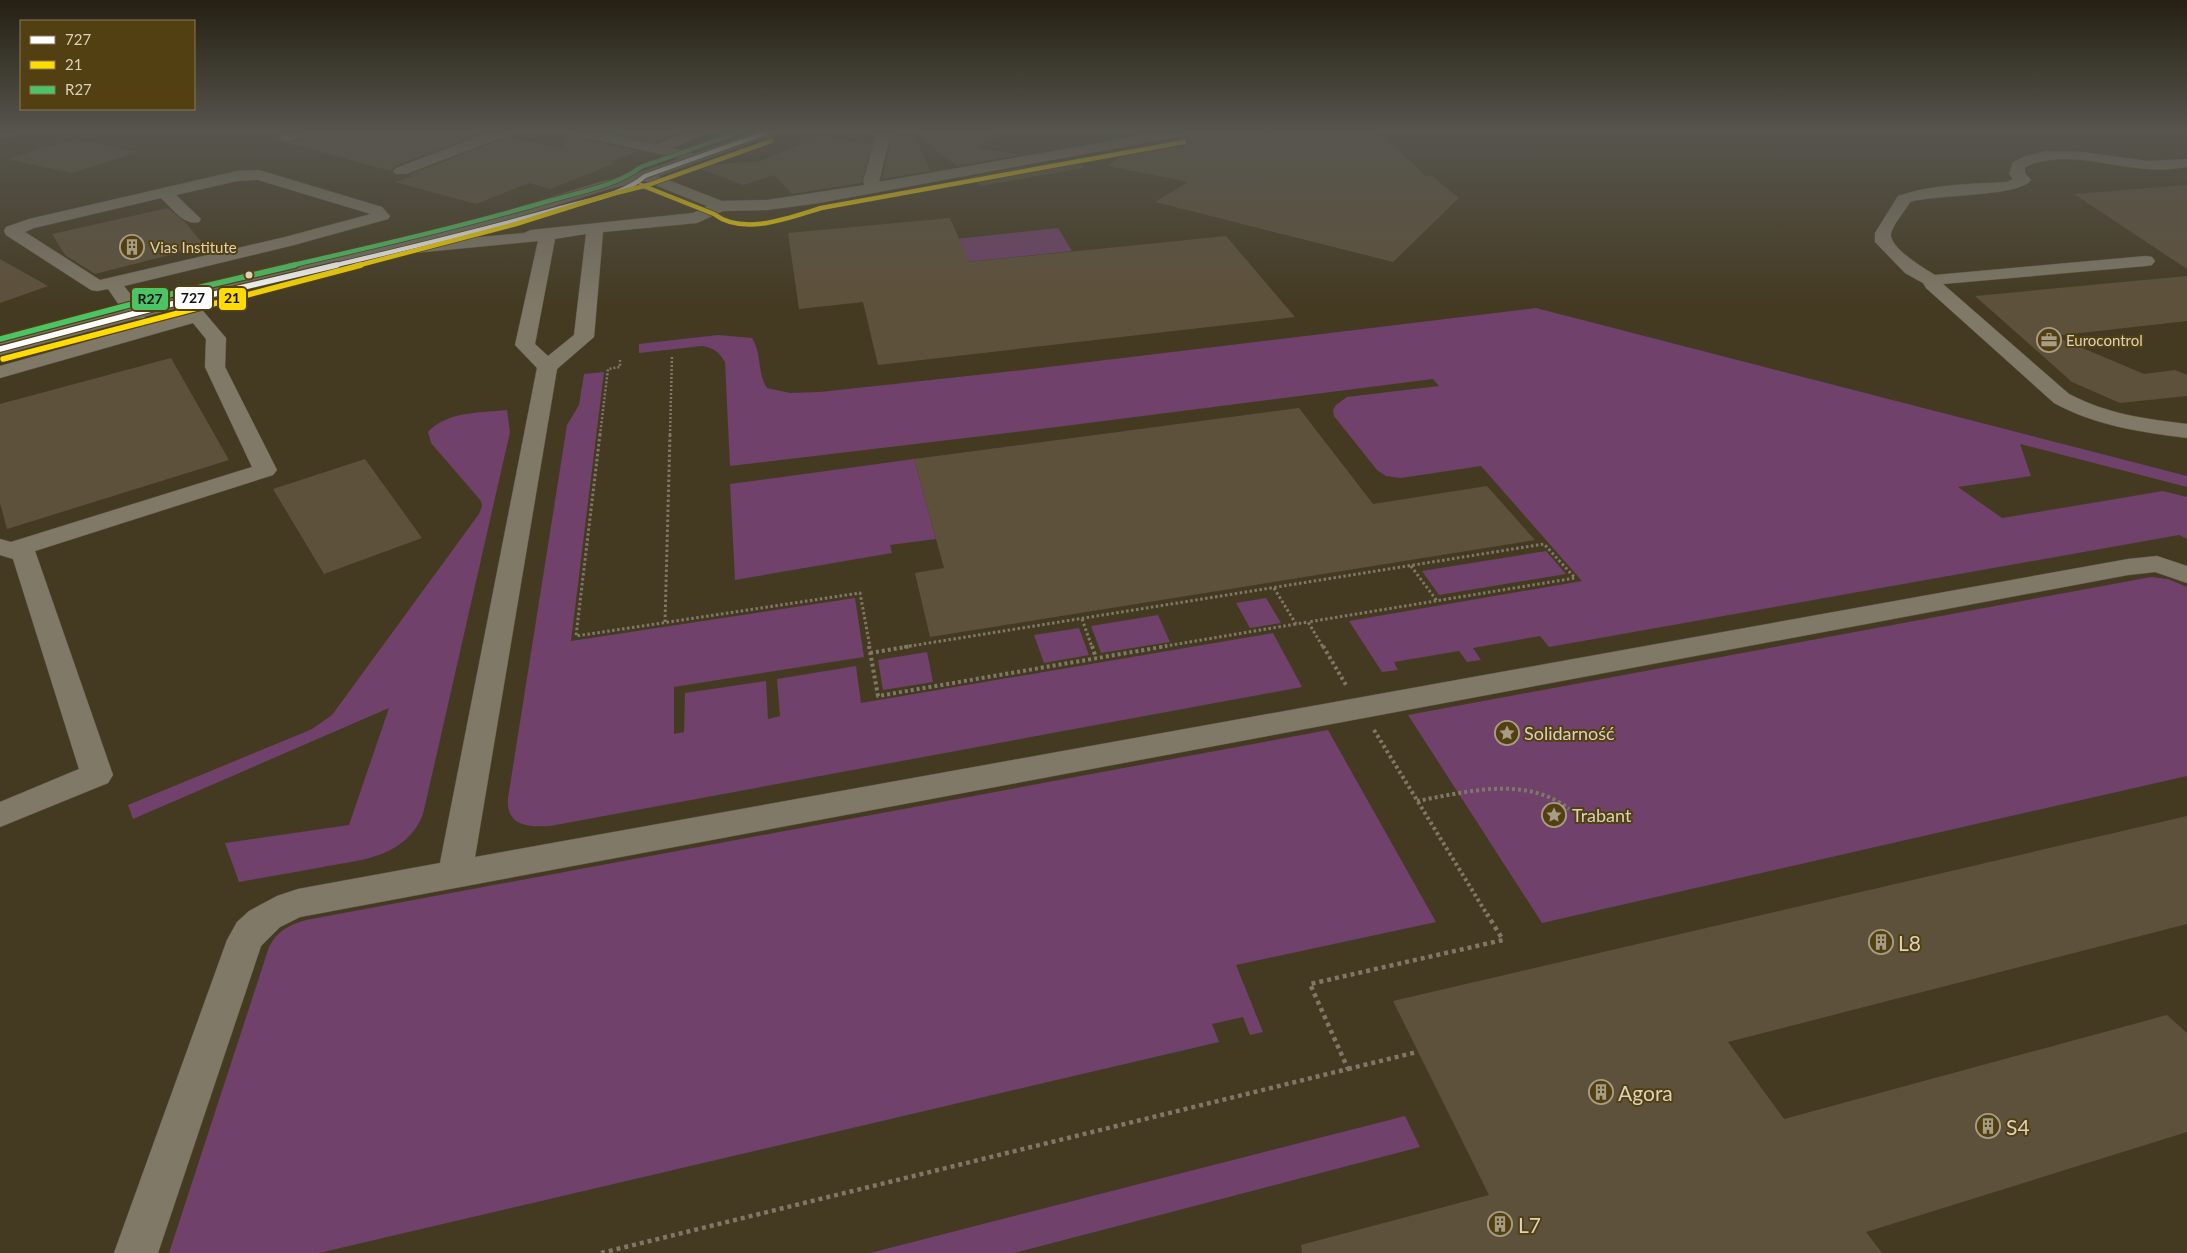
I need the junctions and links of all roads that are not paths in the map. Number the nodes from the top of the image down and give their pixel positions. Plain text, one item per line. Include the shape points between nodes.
1 (176, 190) edge
2 (310, 190) edge
3 (621, 190) edge
4 (681, 190) edge
5 (857, 190) edge
6 (1951, 190) edge
7 (165, 193) junction
8 (720, 206) junction
9 (193, 219) dead end
10 (507, 220) junction
11 (595, 228) junction
12 (548, 234) junction
13 (414, 248) junction
14 (2146, 261) dead end
15 (1933, 281) junction
16 (112, 283) junction
17 (241, 287) junction
18 (191, 309) junction
19 (137, 314) junction
20 (134, 334) junction
21 (0, 349) edge
22 (547, 368) junction
23 (0, 372) edge
24 (0, 385) edge
25 (2187, 431) edge
26 (6, 548) edge
27 (2187, 575) edge
28 (0, 815) edge
29 (455, 874) junction
30 (136, 1253) edge

1 - 7 street
2 - 16 street via 376,210 382,216
3 - 10 main road
4 - 8 street
5 - 8 street via 758,212 731,213
6 - 15 street via 1904,199 1884,233 1884,242 1911,269
7 - 9 street
7 - 16 street via 111,212 29,224 12,231 97,286
8 - 11 street via 697,218
10 - 12 street via 502,232 506,234
10 - 13 main road
10 - 17 main road via 278,275
11 - 12 street
11 - 22 street via 584,337
12 - 13 street
12 - 22 street via 525,345
13 - 17 main road
14 - 15 street
15 - 25 street via 1934,287 2064,400 2084,410 2124,422
16 - 19 street
17 - 18 main road
18 - 19 main road
18 - 20 street
18 - 26 street via 216,338 215,367 265,470
19 - 21 main road
20 - 23 street
20 - 24 street via 154,344
22 - 29 street
26 - 28 street via 24,554 98,775
27 - 29 street via 2157,564 2128,567
29 - 30 street via 298,903 263,918 253,927 239,955

